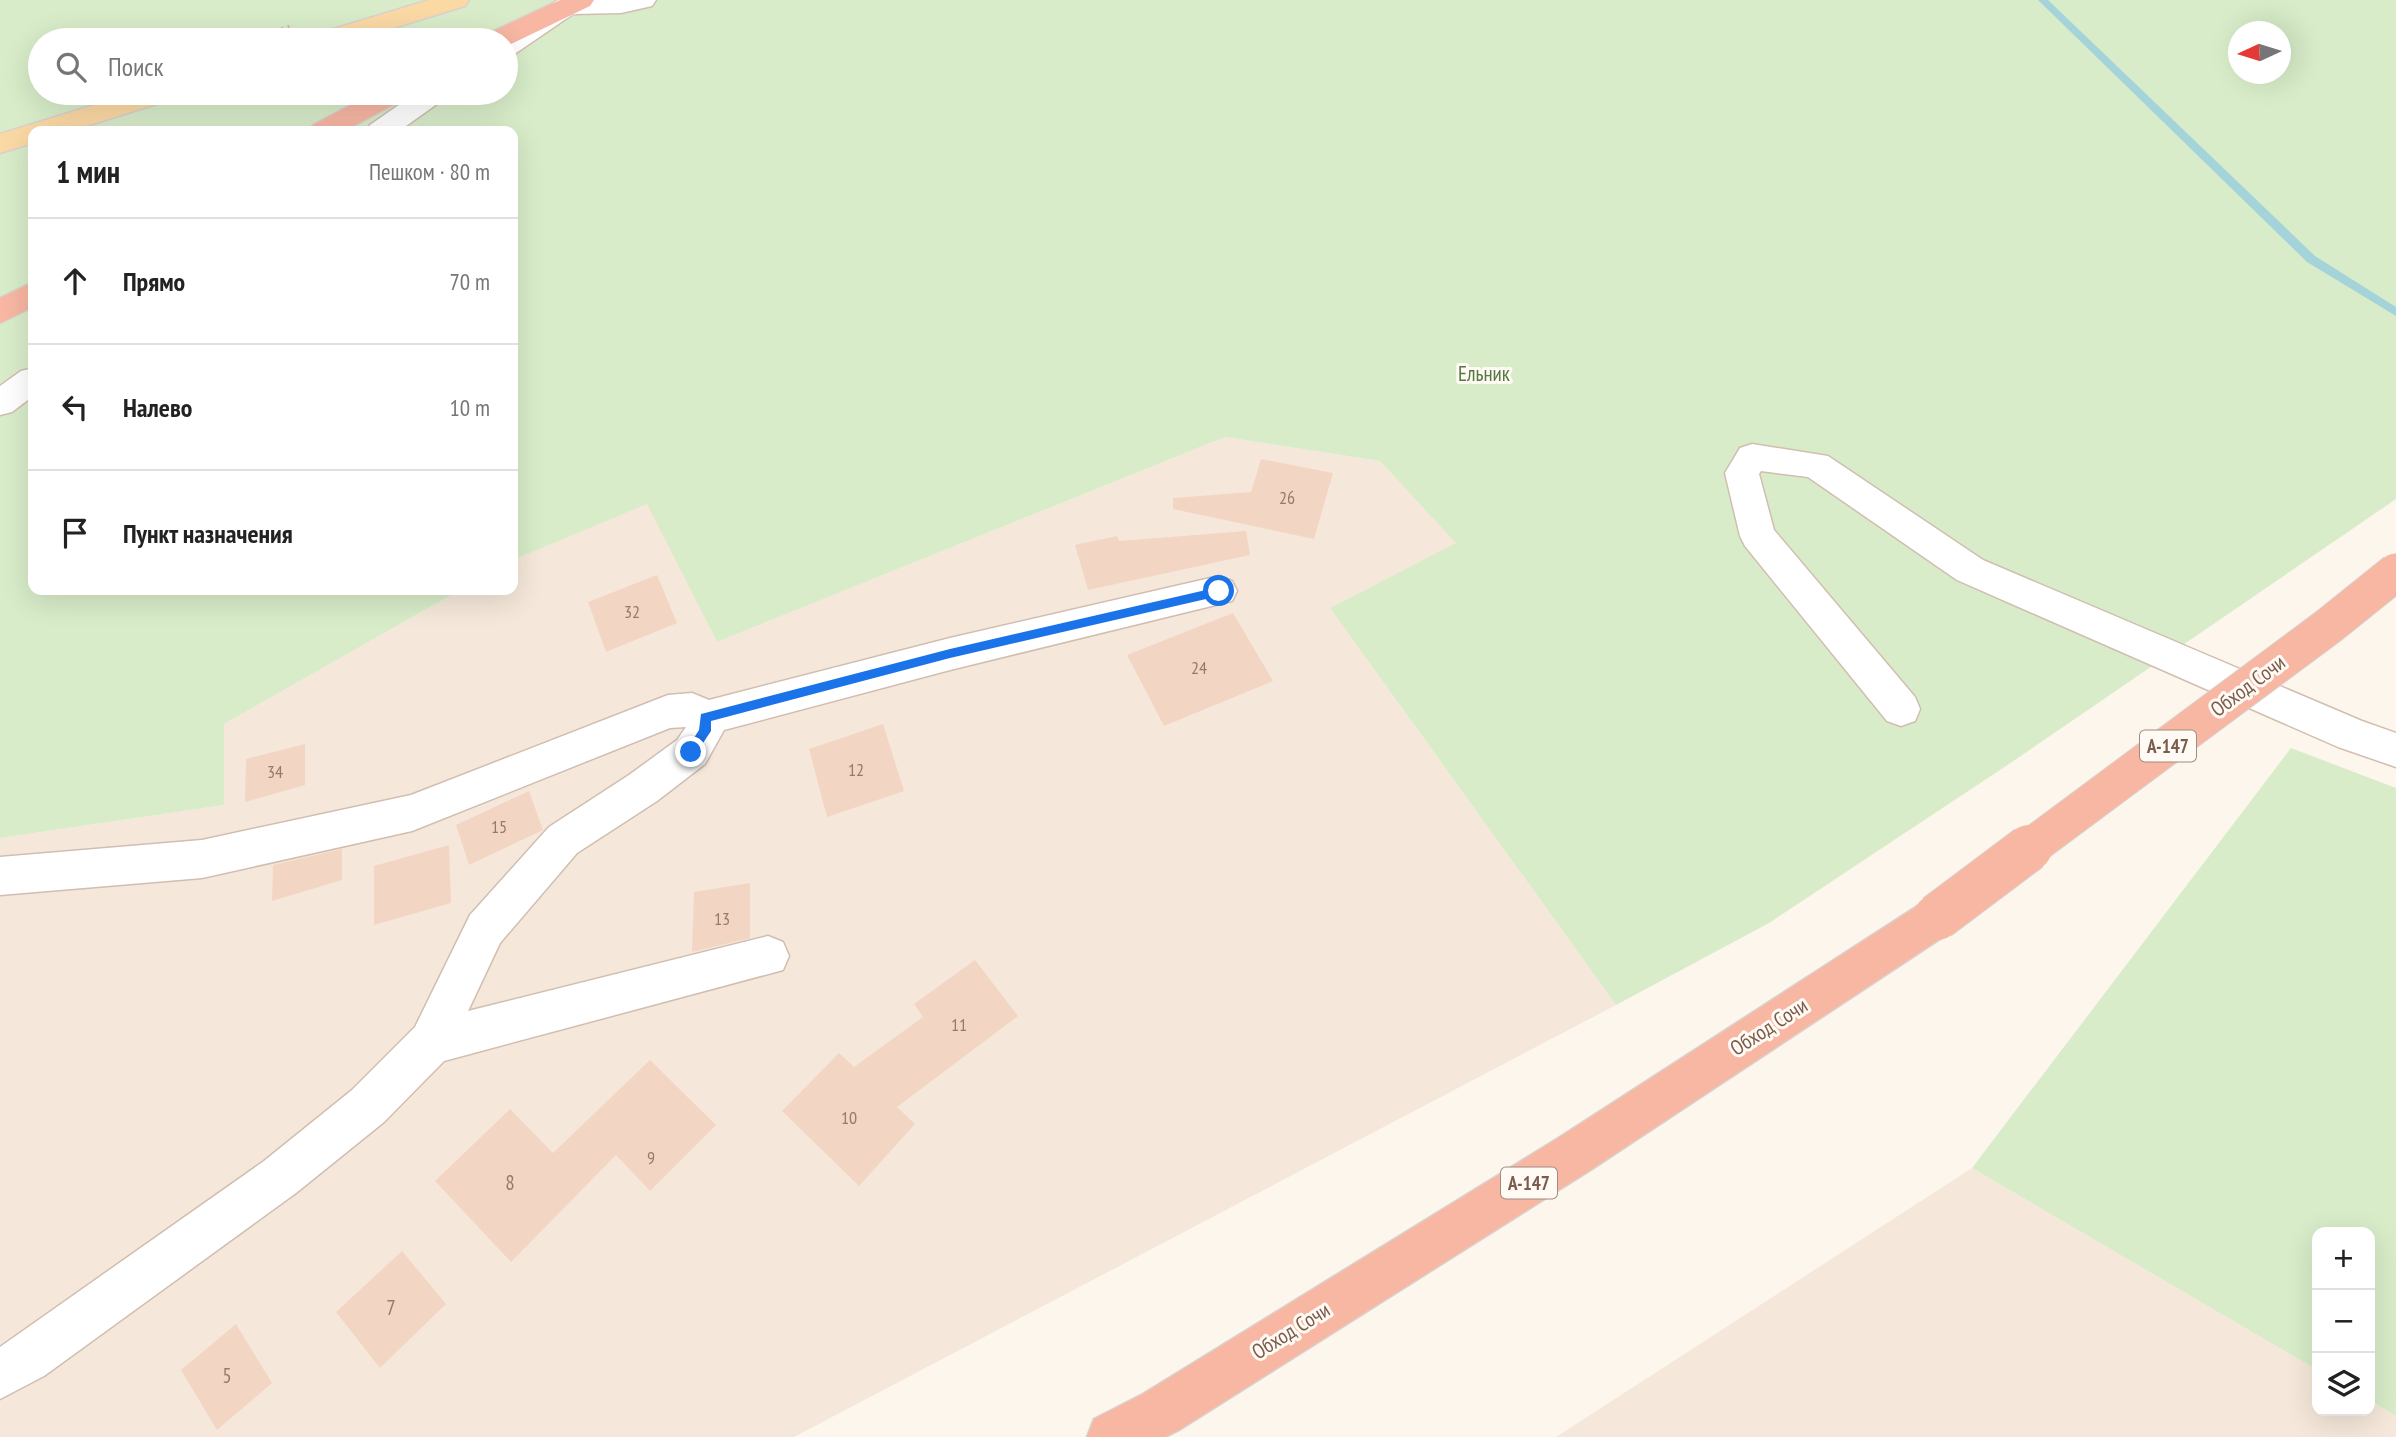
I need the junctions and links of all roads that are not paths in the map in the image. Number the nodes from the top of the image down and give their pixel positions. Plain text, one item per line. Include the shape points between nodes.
1 (456, 0) edge
2 (643, 0) edge
3 (574, 3) edge
4 (367, 28) edge
5 (518, 30) edge
6 (518, 39) edge
7 (124, 105) edge
8 (372, 105) edge
9 (417, 105) edge
10 (57, 126) edge
11 (332, 126) edge
12 (387, 126) edge
13 (28, 136) edge
14 (0, 144) edge
15 (28, 296) edge
16 (0, 312) edge
17 (28, 383) edge
18 (0, 403) edge
19 (2396, 572) edge
20 (1219, 591) dead end
21 (1901, 709) dead end
22 (705, 718) junction
23 (2396, 750) edge
24 (0, 876) edge
25 (768, 956) dead end
26 (431, 1042) junction
27 (0, 1374) edge
28 (1112, 1437) edge

1 - 4 main road
2 - 3 lane via 621,5
3 - 5 highway
3 - 6 lane
7 - 10 main road
8 - 11 highway
9 - 12 lane
13 - 14 main road
15 - 16 highway
17 - 18 lane
19 - 28 highway, Обход Сочи / А-147, bridge via 1937,917 1576,1153 1161,1412
20 - 22 lane via 950,653
21 - 23 lane via 1758,536 1742,473 1752,457 1816,465 1970,570
22 - 24 lane via 692,710 668,712 412,813 202,859
22 - 26 lane via 705,731 691,752 563,841 485,929
25 - 26 lane
26 - 27 lane via 368,1106 280,1177

